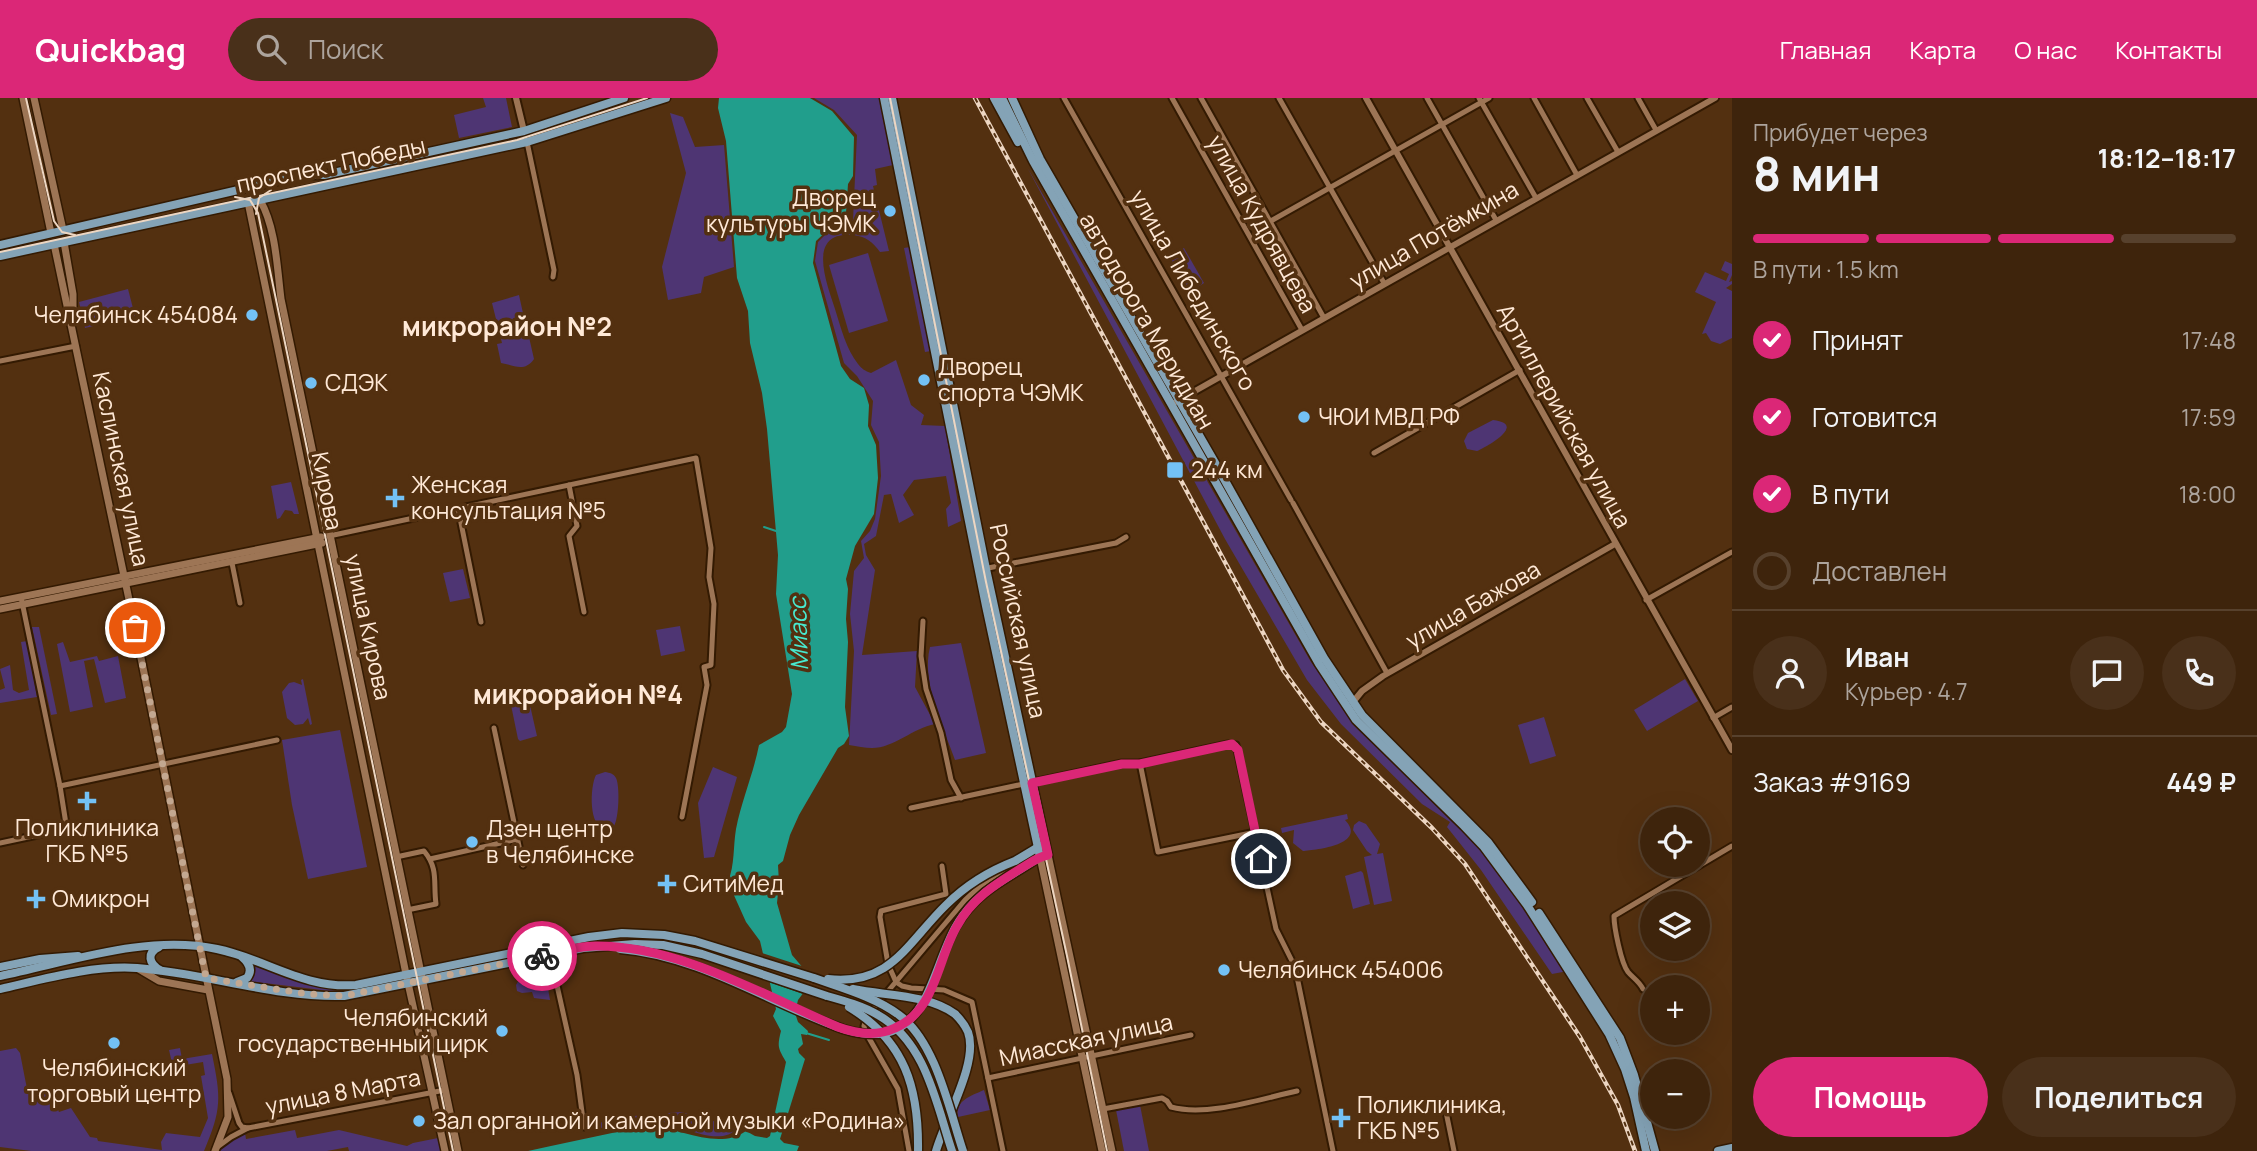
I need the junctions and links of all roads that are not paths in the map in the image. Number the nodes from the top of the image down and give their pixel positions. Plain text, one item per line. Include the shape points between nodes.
1 (23, 98) edge
2 (34, 98) edge
3 (516, 98) edge
4 (624, 98) edge
5 (666, 98) edge
6 (884, 98) edge
7 (892, 98) edge
8 (994, 98) edge
9 (1002, 98) edge
10 (1012, 98) edge
11 (1064, 98) edge
12 (1172, 98) edge
13 (1200, 98) edge
14 (1279, 98) edge
15 (1366, 98) edge
16 (1427, 98) edge
17 (1489, 98) edge
18 (1534, 98) edge
19 (1587, 98) edge
20 (1638, 98) edge
21 (1714, 98) edge
22 (1481, 100) edge
23 (1442, 125) junction
24 (524, 131) junction
25 (1656, 131) junction
26 (527, 142) junction
27 (1396, 152) junction
28 (1618, 152) junction
29 (1033, 161) junction
30 (1577, 175) junction
31 (252, 188) junction
32 (1332, 188) junction
33 (1536, 198) junction
34 (260, 200) junction
35 (248, 202) junction
36 (1496, 220) junction
37 (1269, 222) junction
38 (63, 230) junction
39 (51, 233) junction
40 (64, 242) junction
41 (54, 244) junction
42 (0, 245) edge
43 (1450, 246) junction
44 (0, 256) edge
45 (553, 277) dead end
46 (1384, 283) junction
47 (1324, 317) junction
48 (73, 329) junction
49 (1302, 330) junction
50 (76, 346) junction
51 (938, 347) junction
52 (0, 361) edge
53 (1520, 370) junction
54 (1222, 375) junction
55 (1175, 402) junction
56 (1374, 453) dead end
57 (569, 485) junction
58 (458, 508) junction
59 (329, 536) junction
60 (1126, 537) dead end
61 (318, 541) junction
62 (1615, 544) junction
63 (1732, 552) edge
64 (232, 563) junction
65 (983, 569) junction
66 (125, 580) junction
67 (1646, 600) junction
68 (0, 601) edge
69 (22, 601) junction
70 (240, 603) dead end
71 (0, 609) edge
72 (584, 612) dead end
73 (923, 621) dead end
74 (481, 622) dead end
75 (1387, 673) junction
76 (1353, 702) junction
77 (1732, 707) edge
78 (1713, 718) junction
79 (494, 728) dead end
80 (276, 740) dead end
81 (1732, 750) edge
82 (163, 764) junction
83 (1140, 764) junction
84 (1028, 784) junction
85 (60, 786) junction
86 (961, 798) junction
87 (911, 808) dead end
88 (682, 817) dead end
89 (1256, 832) junction
90 (518, 839) junction
91 (0, 843) edge
92 (1732, 846) edge
93 (1043, 851) junction
94 (396, 857) junction
95 (430, 859) junction
96 (1015, 861) junction
97 (523, 864) dead end
98 (942, 866) dead end
99 (407, 909) junction
100 (166, 945) junction
101 (199, 946) junction
102 (621, 946) junction
103 (102, 954) junction
104 (239, 954) junction
105 (550, 954) junction
106 (1066, 957) junction
107 (0, 967) edge
108 (136, 968) junction
109 (163, 971) junction
110 (406, 974) junction
111 (0, 976) edge
112 (421, 976) junction
113 (206, 978) junction
114 (814, 978) junction
115 (896, 982) junction
116 (230, 983) junction
117 (1640, 983) edge
118 (408, 984) junction
119 (835, 985) junction
120 (0, 989) edge
121 (208, 990) junction
122 (827, 996) junction
123 (1191, 1035) dead end
124 (1092, 1055) junction
125 (1083, 1057) junction
126 (988, 1078) junction
127 (445, 1090) junction
128 (1297, 1091) dead end
129 (228, 1093) junction
130 (433, 1093) junction
131 (1445, 1107) dead end
132 (1102, 1109) junction
133 (584, 1127) dead end
134 (248, 1129) junction
135 (1732, 1148) edge
136 (216, 1150) edge
137 (1650, 1150) edge
138 (445, 1151) edge
139 (458, 1151) edge
140 (909, 1151) edge
141 (918, 1151) edge
142 (936, 1151) edge
143 (953, 1151) edge
144 (963, 1151) edge
145 (1003, 1151) edge
146 (1101, 1151) edge
147 (1112, 1151) edge
148 (1333, 1151) edge
149 (1454, 1151) edge
150 (1718, 1151) edge

1 - 39 main road, Каслинская улица
2 - 38 main road, Каслинская улица
3 - 24 street
4 - 24 main road, проспект Победы
5 - 26 main road, проспект Победы
6 - 51 main road, Российская улица
7 - 51 main road, Российская улица
8 - 29 main road
9 - 29 main road, автодорога Меридиан
10 - 55 main road, автодорога Меридиан via 1040,159
11 - 54 street, улица Либединского
12 - 49 street, улица Кудрявцева
13 - 37 street, улица Кудрявцева
14 - 32 street
15 - 27 street, Артиллерийская улица
16 - 23 street
17 - 22 street
18 - 30 street
19 - 28 street
20 - 25 street
21 - 25 street, улица Потёмкина
22 - 23 street
22 - 33 street
23 - 27 street
23 - 36 street
24 - 26 main road
24 - 31 main road, проспект Победы
25 - 28 street, улица Потёмкина
26 - 34 main road, проспект Победы
26 - 45 street
27 - 32 street
27 - 43 street, Артиллерийская улица
28 - 30 street, улица Потёмкина
29 - 55 main road, автодорога Меридиан
30 - 33 street, улица Потёмкина
31 - 34 main road, улица Кирова
31 - 35 main road
31 - 38 main road, проспект Победы
32 - 37 street
32 - 46 street
33 - 36 street, улица Потёмкина
34 - 35 main road, проспект Победы
34 - 59 main road, улица Кирова via 268,219
35 - 40 main road, проспект Победы
35 - 61 main road, Кирова
36 - 43 street, улица Потёмкина
37 - 47 street, улица Кудрявцева
38 - 39 main road, проспект Победы
38 - 40 main road, Каслинская улица
39 - 41 main road, Каслинская улица
39 - 42 main road, проспект Победы
40 - 41 main road, проспект Победы
40 - 48 main road, Каслинская улица via 73,293
41 - 44 main road, проспект Победы
41 - 48 main road, Каслинская улица
43 - 46 street, улица Потёмкина
43 - 53 street, Артиллерийская улица
46 - 47 street, улица Потёмкина
47 - 49 street, улица Потёмкина
48 - 50 main road, Каслинская улица
49 - 54 street, улица Потёмкина
50 - 52 street
50 - 66 main road, Каслинская улица
51 - 65 main road, Российская улица
53 - 56 street
53 - 62 street, Артиллерийская улица
54 - 55 street, улица Потёмкина
54 - 75 street, улица Либединского
55 - 76 main road, автодорога Меридиан
55 - 137 main road, автодорога Меридиан via 1347,707 1484,847 1576,980 1625,1069
57 - 58 street
57 - 72 street via 577,526 569,536
57 - 88 street via 696,458 709,532 714,604 711,665 704,667 707,685
58 - 59 street
58 - 74 street
59 - 61 main road
59 - 94 main road, улица Кирова
60 - 65 street via 1116,543
61 - 64 main road
61 - 66 main road
61 - 110 main road, Кирова
62 - 67 street, Артиллерийская улица
62 - 75 street, улица Бажова
63 - 67 street
64 - 66 main road
64 - 70 street
65 - 84 main road, Российская улица
66 - 69 main road
66 - 82 main road, Каслинская улица
67 - 78 street, Артиллерийская улица
68 - 69 main road
69 - 71 main road
69 - 85 street
73 - 86 street via 921,656 926,688 951,780
75 - 76 street, улица Бажова
76 - 137 main road, автодорога Меридиан via 1488,842 1532,902 1620,1038 1634,1074
77 - 78 street
78 - 81 street, Артиллерийская улица
79 - 90 street
80 - 82 street
82 - 85 street
82 - 101 main road, Каслинская улица
83 - 84 street
83 - 89 street via 1236,745
83 - 89 street via 1158,852
84 - 86 street
84 - 93 main road, Российская улица
85 - 91 street via 66,824 61,830
86 - 87 street
89 - 148 street via 1276,929 1294,967
90 - 95 street
90 - 97 street
92 - 117 street via 1614,916 1627,971
93 - 96 main road
93 - 102 main road, bridge via 974,901 957,926 919,1010 904,1024 884,1032 848,1031 689,963
93 - 106 main road, Российская улица
94 - 95 street via 424,850
94 - 99 main road, улица Кирова
95 - 99 street via 436,904
96 - 114 main road, bridge via 960,892 885,969 856,980
96 - 115 street, bridge via 975,890
98 - 115 street via 947,892 943,896 881,911 888,964
99 - 112 main road, улица Кирова
100 - 101 main road
100 - 103 main road
100 - 109 main road via 154,950 150,958
101 - 104 main road
101 - 113 main road, Каслинская улица
102 - 105 main road
102 - 122 main road via 693,951
103 - 107 main road
103 - 111 main road
104 - 110 main road via 323,985 356,985
104 - 116 main road via 249,964 249,975
105 - 112 main road
105 - 133 street
106 - 124 main road, Российская улица
106 - 125 main road, Российская улица
108 - 109 main road
108 - 120 main road
108 - 121 main road via 159,981
109 - 113 main road
110 - 112 main road
110 - 118 main road
112 - 114 main road via 622,933 695,941
112 - 118 main road
112 - 127 main road, улица Кирова
113 - 116 main road
113 - 121 main road, Каслинская улица
114 - 119 main road, bridge
115 - 126 street via 944,990 972,1002
115 - 140 street via 873,1007 864,1026 898,1089
116 - 118 main road via 326,996
118 - 130 main road
119 - 142 main road, bridge via 944,1007 968,1031 971,1052 966,1073
119 - 144 main road, bridge via 886,1007 916,1032 932,1059
121 - 129 main road, Каслинская улица
122 - 141 main road, bridge via 866,1019 899,1054 915,1095
122 - 143 main road, bridge via 880,1016 906,1038 922,1064
123 - 124 street, Миасская улица
124 - 125 street, Миасская улица
124 - 132 main road, Российская улица
125 - 126 street, Миасская улица
125 - 146 main road, Российская улица
126 - 145 street
127 - 130 street, улица 8 Марта
127 - 139 main road, улица Кирова
128 - 132 street via 1203,1110 1181,1110 1162,1098
129 - 134 street via 239,1123
129 - 136 main road, Каслинская улица via 228,1117
130 - 134 street, улица 8 Марта
130 - 138 main road
131 - 149 street
132 - 147 main road, Российская улица
134 - 136 street, улица 8 Марта
135 - 150 main road

